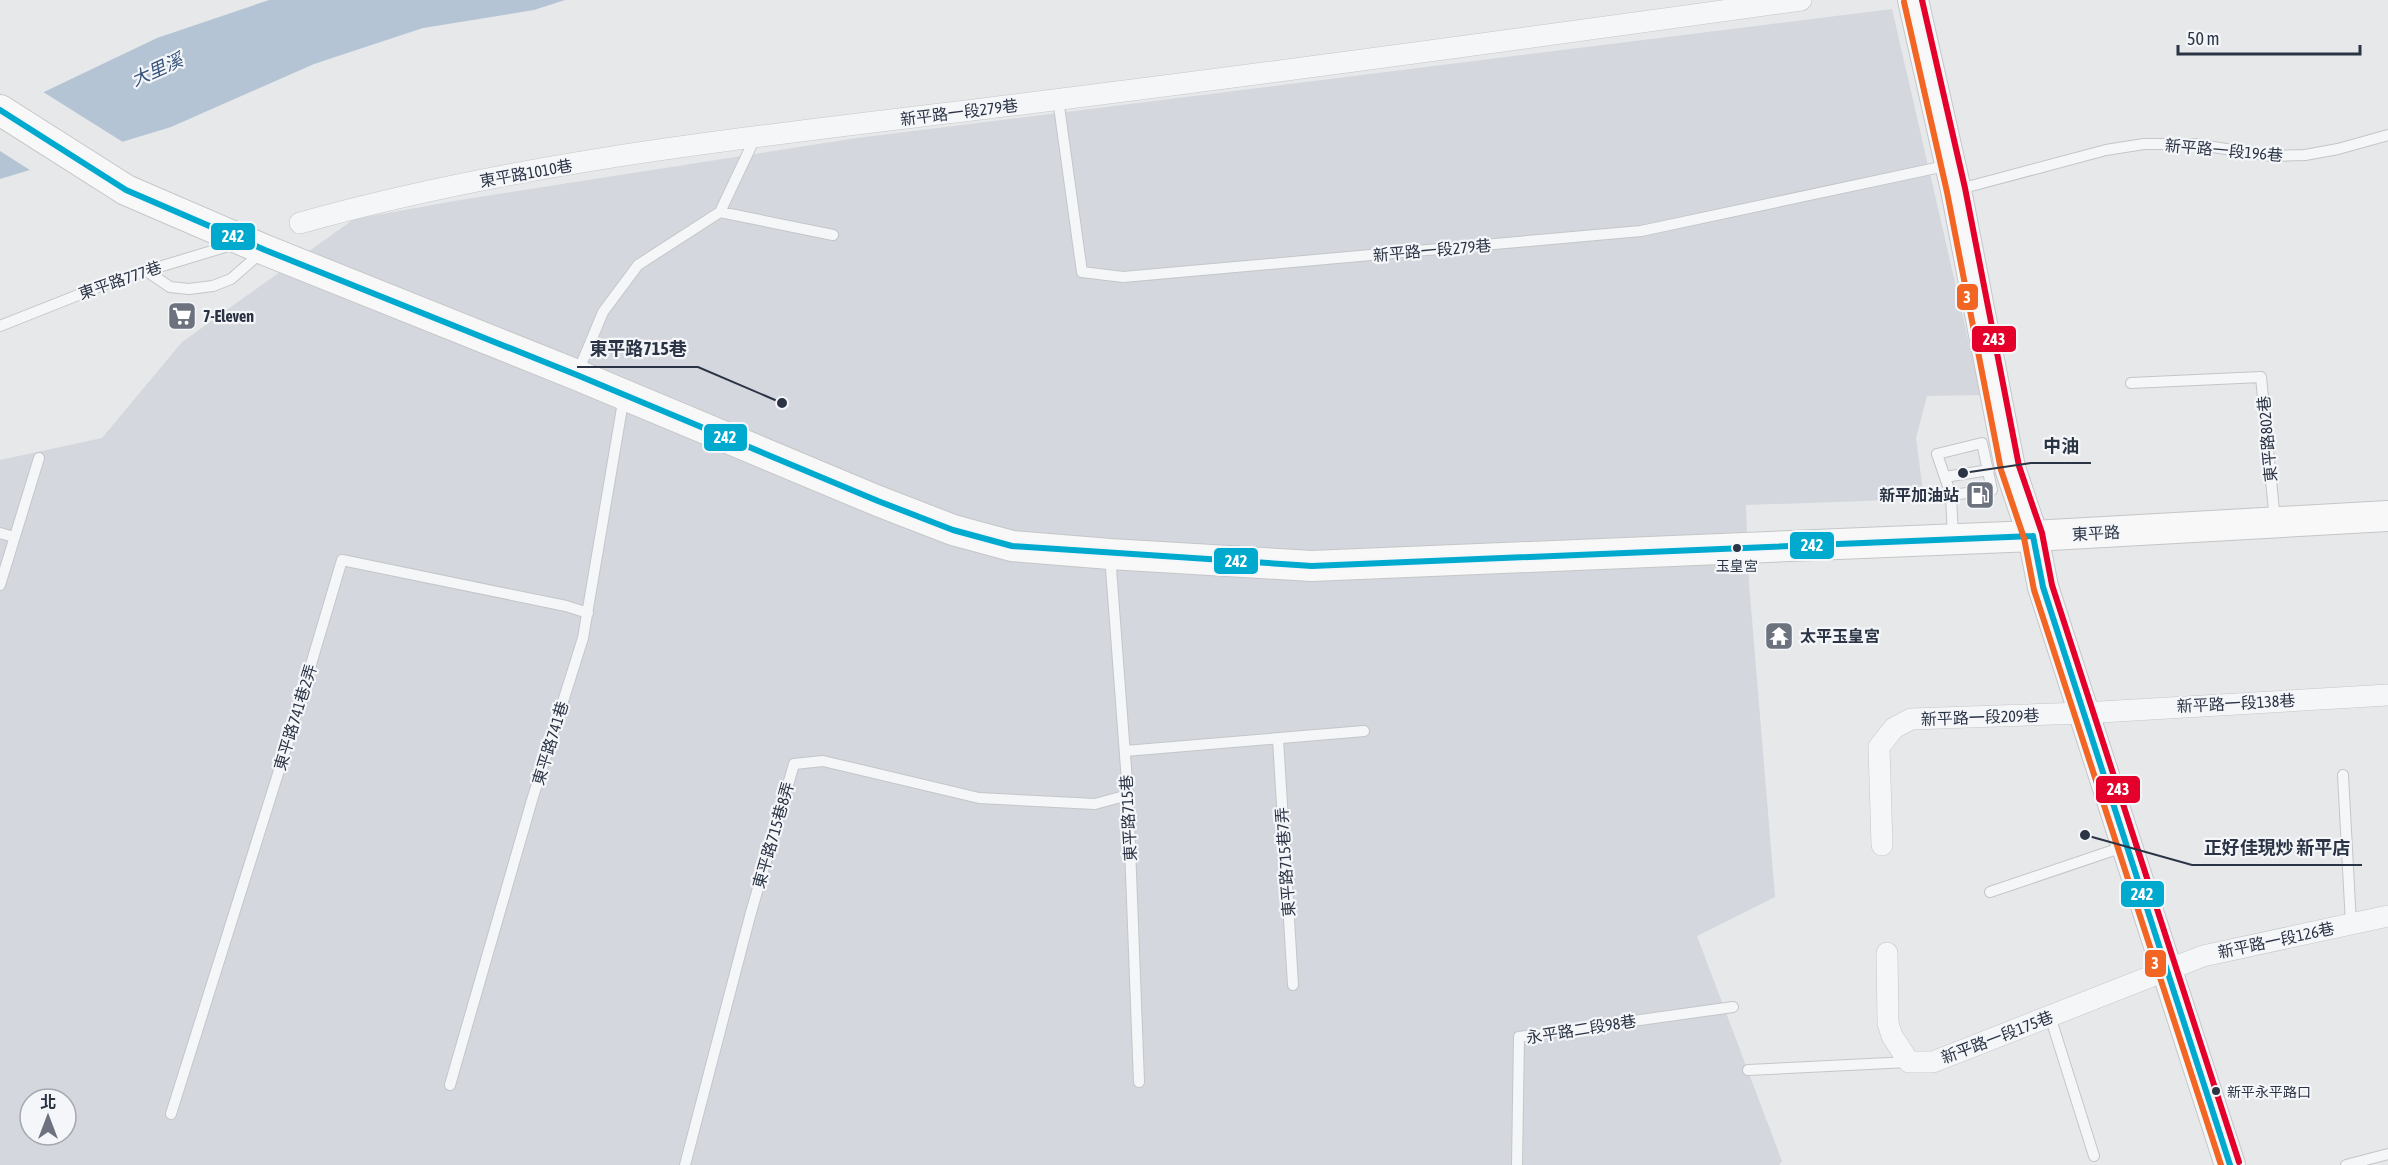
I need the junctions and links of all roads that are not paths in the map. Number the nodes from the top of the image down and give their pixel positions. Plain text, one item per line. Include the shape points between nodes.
1 (1801, 0) edge
2 (1913, 0) edge
3 (1058, 99) junction
4 (0, 110) edge
5 (860, 124) joint
6 (2388, 135) edge
7 (755, 138) junction
8 (1953, 178) junction
9 (720, 212) junction
10 (300, 223) dead end
11 (833, 235) dead end
12 (254, 245) junction
13 (145, 270) junction
14 (0, 326) edge
15 (577, 375) junction
16 (2131, 383) dead end
17 (624, 396) junction
18 (39, 459) dead end
19 (1989, 470) junction
20 (1945, 477) junction
21 (1951, 495) junction
22 (2388, 516) edge
23 (2275, 523) junction
24 (0, 533) edge
25 (2033, 536) junction
26 (14, 537) junction
27 (1953, 539) junction
28 (1110, 554) junction
29 (0, 585) edge
30 (588, 613) junction
31 (2388, 695) edge
32 (2083, 713) junction
33 (1364, 731) dead end
34 (1278, 739) junction
35 (1125, 751) junction
36 (2343, 775) dead end
37 (1128, 795) junction
38 (1882, 845) dead end
39 (2126, 846) junction
40 (1990, 892) dead end
41 (2388, 916) edge
42 (2351, 924) junction
43 (1887, 953) dead end
44 (2166, 969) junction
45 (1293, 984) dead end
46 (1733, 1007) dead end
47 (2050, 1016) junction
48 (1909, 1062) junction
49 (1748, 1070) dead end
50 (1139, 1082) dead end
51 (450, 1085) dead end
52 (171, 1114) dead end
53 (2388, 1154) edge
54 (2094, 1156) dead end
55 (685, 1165) edge
56 (1517, 1165) edge
57 (2230, 1165) edge
58 (2346, 1165) edge

1 - 3 street, 新平路一段279巷
2 - 8 street
3 - 5 street, 新平路一段279巷
3 - 8 lane, 新平路一段279巷 via 1082,272 1123,277 1641,231
4 - 12 street, 東平路 via 126,190
5 - 7 street, 東平路1010巷
6 - 8 lane, 新平路一段196巷 via 2304,155 2271,156 2194,144 2144,144
7 - 9 lane
7 - 10 street, 東平路1010巷 via 504,176 373,203
8 - 25 street via 2010,468
9 - 11 lane
9 - 15 lane via 638,265 603,312
12 - 13 lane, 東平路777巷
12 - 13 lane via 231,279 213,286 170,287
12 - 15 street, 東平路
13 - 14 lane, 東平路777巷
15 - 17 street, 東平路
16 - 23 lane, 東平路802巷 via 2261,377
17 - 28 street, 東平路 via 953,530 1012,546
17 - 30 lane, 東平路741巷
18 - 26 lane
19 - 20 lane
19 - 20 lane via 1982,443 1937,454
19 - 21 lane via 1992,490
20 - 21 lane
21 - 27 lane
22 - 23 street, 東平路
23 - 25 street, 東平路
24 - 26 lane
25 - 27 street, 東平路
25 - 32 street via 2043,587
26 - 29 lane
27 - 28 street, 東平路 via 1312,566
28 - 35 lane, 東平路715巷
30 - 51 lane, 東平路741巷
30 - 52 lane, 東平路741巷2弄 via 342,560
31 - 32 street, 新平路一段138巷
32 - 38 street, 新平路一段209巷 via 1911,719 1894,728 1879,747
32 - 39 street
33 - 34 lane
34 - 35 lane
34 - 45 lane, 東平路715巷7弄
35 - 37 lane, 東平路715巷
36 - 42 lane
37 - 50 lane, 東平路715巷
37 - 55 lane, 東平路715巷8弄 via 1095,804 979,798 823,761 794,764
39 - 40 lane
39 - 44 street
41 - 42 street, 新平路一段126巷
42 - 44 street, 新平路一段126巷 via 2203,956
43 - 48 street via 1888,1023
44 - 47 street, 新平路一段175巷
44 - 57 street
46 - 56 lane, 永平路二段98巷 via 1519,1037
47 - 48 street, 新平路一段175巷 via 1952,1056 1933,1062
47 - 54 lane
48 - 49 lane, 新平路一段175巷
53 - 58 lane

